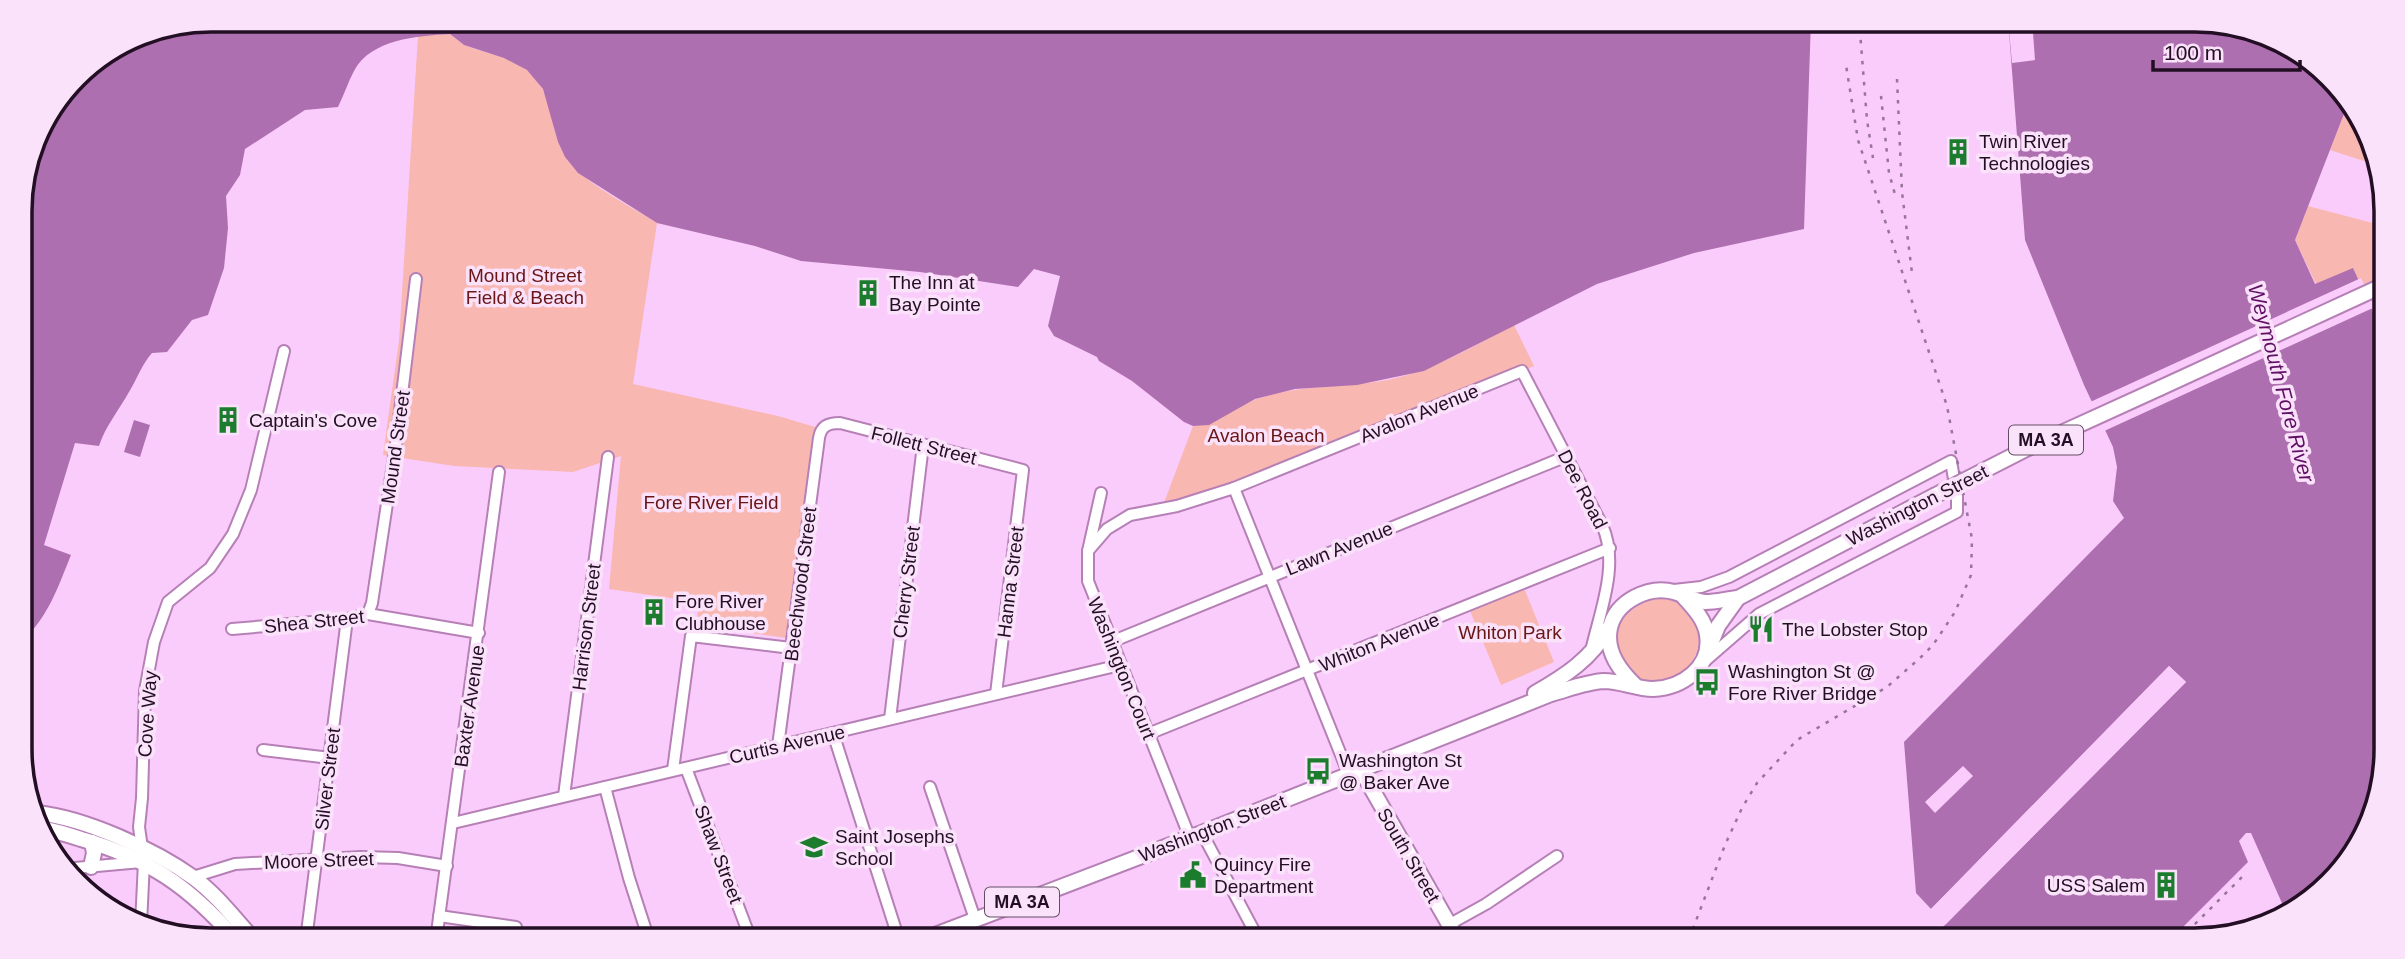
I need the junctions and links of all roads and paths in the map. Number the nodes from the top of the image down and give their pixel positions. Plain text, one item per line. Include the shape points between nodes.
1 (416, 279) dead end
2 (2374, 290) edge
3 (284, 351) dead end
4 (1522, 371) joint
5 (825, 425) joint
6 (922, 445) junction
7 (1567, 456) junction
8 (608, 457) dead end
9 (1023, 470) joint
10 (499, 472) dead end
11 (1234, 488) junction
12 (1101, 493) dead end
13 (1610, 548) junction
14 (1088, 551) junction
15 (1270, 576) junction
16 (1675, 592) junction
17 (1738, 598) junction
18 (368, 614) junction
19 (347, 619) junction
20 (1610, 626) junction
21 (232, 629) dead end
22 (479, 633) junction
23 (1111, 642) junction
24 (792, 648) junction
25 (1590, 656) junction
26 (1705, 658) junction
27 (1120, 665) junction
28 (1307, 671) junction
29 (1635, 685) junction
30 (996, 694) junction
31 (1501, 713) junction
32 (890, 719) junction
33 (833, 733) junction
34 (1148, 734) junction
35 (778, 746) junction
36 (263, 750) dead end
37 (330, 758) junction
38 (686, 768) junction
39 (673, 771) junction
40 (1355, 772) junction
41 (605, 787) junction
42 (930, 787) dead end
43 (565, 796) junction
44 (45, 815) edge
45 (453, 822) junction
46 (52, 831) edge
47 (1196, 835) junction
48 (92, 842) junction
49 (144, 854) junction
50 (1557, 856) dead end
51 (317, 860) junction
52 (447, 866) junction
53 (91, 867) junction
54 (78, 868) edge
55 (193, 877) junction
56 (141, 913) edge
57 (439, 916) junction
58 (972, 921) junction
59 (1450, 924) junction
60 (516, 927) dead end
61 (1253, 927) edge
62 (1452, 927) edge
63 (226, 928) edge
64 (243, 928) edge
65 (308, 928) edge
66 (438, 928) edge
67 (645, 928) edge
68 (746, 928) edge
69 (895, 928) edge
70 (955, 928) edge
71 (973, 928) edge

1 - 18 street, Mound Street via 396,444
2 - 17 main road, Washington Street / MA 3A, bridge via 2026,449
3 - 49 street, Cove Way via 249,497 233,534 209,568 168,601 154,642 145,691 139,827
4 - 7 street, Dee Road
4 - 11 street, Avalon Avenue
5 - 6 street, Follett Street via 840,423
5 - 24 street, Beechwood Street via 820,430
6 - 9 street, Follett Street
6 - 32 street, Cherry Street
7 - 13 street, Dee Road
7 - 15 street, Lawn Avenue
8 - 43 street, Harrison Street
9 - 30 street, Hanna Street
10 - 22 street, Baxter Avenue
11 - 14 street, Avalon Avenue via 1129,515 1107,529
11 - 15 street
12 - 14 street, Washington Court
13 - 25 street, Dee Road
13 - 28 street, Whiton Avenue
14 - 23 street, Washington Court via 1088,581
15 - 23 street, Lawn Avenue
15 - 28 street
16 - 17 main road, Washington Street / MA 3A via 1705,602
16 - 20 main road, MA 3A via 1654,590 1633,598 1621,607
16 - 26 main road via 1705,626
16 - 26 street via 1729,577 1951,461 1956,512 1759,614
17 - 26 main road, Washington Street / MA 3A via 1718,626
18 - 19 street, Shea Street
18 - 22 street, Shea Street
19 - 21 street, Shea Street
19 - 37 street, Silver Street
20 - 25 main road, Washington Street / MA 3A
20 - 29 main road via 1612,656
22 - 45 street, Baxter Avenue
23 - 27 street, Washington Court
24 - 35 street, Beechwood Street
24 - 39 street via 691,636
25 - 31 main road, Washington Street / MA 3A
26 - 29 main road, MA 3A via 1695,673 1680,683 1651,689
27 - 30 street, Curtis Avenue
27 - 34 street, Washington Court
28 - 34 street, Whiton Avenue
28 - 40 street
29 - 31 main road, Washington Street / MA 3A via 1593,682
30 - 32 street, Curtis Avenue
31 - 40 main road, Washington Street / MA 3A
32 - 33 street, Curtis Avenue
33 - 35 street, Curtis Avenue
33 - 69 street
34 - 47 street, Washington Court
35 - 38 street, Curtis Avenue
36 - 37 street
37 - 51 street, Silver Street
38 - 39 street, Curtis Avenue
38 - 68 street, Shaw Street
39 - 41 street, Curtis Avenue
40 - 47 main road, Washington Street / MA 3A
40 - 59 main road, South Street
41 - 43 street, Curtis Avenue
41 - 67 street
42 - 58 street
43 - 45 street, Curtis Avenue
44 - 49 main road via 104,831
45 - 52 street, Baxter Avenue
46 - 48 main road
47 - 58 main road, Washington Street / MA 3A
47 - 61 street, Washington Court
48 - 49 main road
48 - 53 main road
49 - 53 street
49 - 55 main road
49 - 56 street, Cove Way
49 - 63 main road
50 - 59 street
51 - 52 street, Moore Street via 398,858
51 - 55 street, Moore Street via 235,864
51 - 65 street, Silver Street
52 - 57 street, Baxter Avenue
53 - 54 street
55 - 64 main road
57 - 60 street
57 - 66 street, Baxter Avenue
58 - 70 main road, Washington Street / MA 3A
58 - 71 street
59 - 62 main road, South Street

